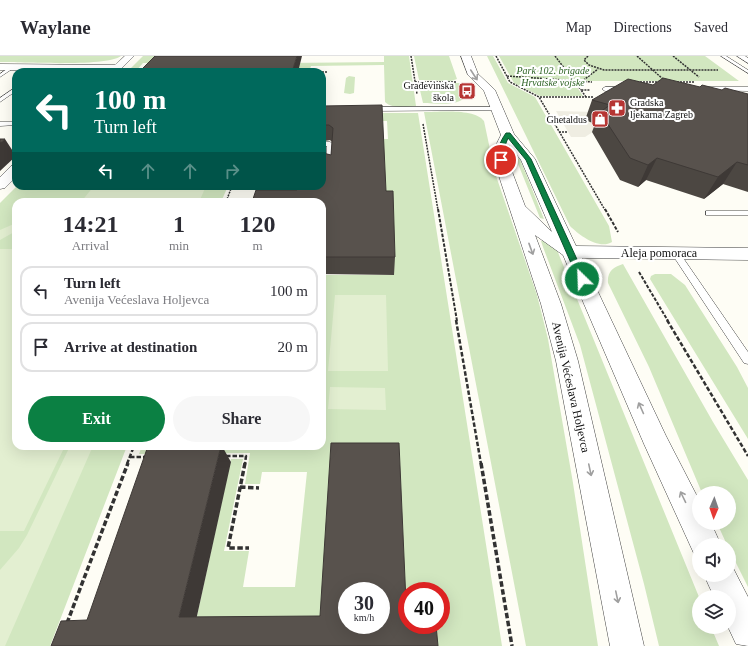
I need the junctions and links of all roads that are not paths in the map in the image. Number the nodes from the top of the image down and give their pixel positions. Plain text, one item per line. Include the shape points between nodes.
1 (130, 56) edge
2 (466, 56) edge
3 (724, 56) edge
4 (740, 56) edge
5 (748, 61) edge
6 (0, 67) edge
7 (13, 68) edge
8 (116, 68) edge
9 (12, 69) edge
10 (748, 72) edge
11 (490, 75) dead end
12 (0, 76) edge
13 (605, 89) dead end
14 (628, 89) edge
15 (700, 89) edge
16 (489, 90) junction
17 (748, 90) edge
18 (12, 91) edge
19 (0, 100) edge
20 (362, 109) edge
21 (497, 109) junction
22 (0, 124) edge
23 (12, 124) edge
24 (508, 135) junction
25 (326, 144) edge
26 (329, 169) edge
27 (12, 173) edge
28 (0, 185) edge
29 (514, 199) junction
30 (709, 213) dead end
31 (748, 213) edge
32 (570, 252) junction
33 (676, 254) junction
34 (748, 254) edge
35 (748, 360) edge
36 (703, 538) edge
37 (723, 582) edge
38 (748, 632) edge
39 (627, 646) edge

1 - 8 street
2 -> 16 street via 473,75
3 - 10 lane
4 - 5 street
6 - 7 street
9 - 12 lane
11 - 16 street
13 - 14 lane
15 - 17 lane
16 - 21 street
18 - 19 lane
20 - 21 lane
21 - 24 street
22 - 23 lane
24 - 29 street, Avenija Većeslava Holjevca via 502,142 501,160
24 - 32 street via 528,159
25 - 26 lane via 330,144
27 - 28 street
29 - 32 street via 535,227
29 -> 39 street, Avenija Većeslava Holjevca via 551,304 567,362
30 - 31 lane
32 - 33 street, Aleja pomoraca
36 -> 32 street
33 - 34 street, Aleja pomoraca
33 - 35 lane
37 - 38 street

